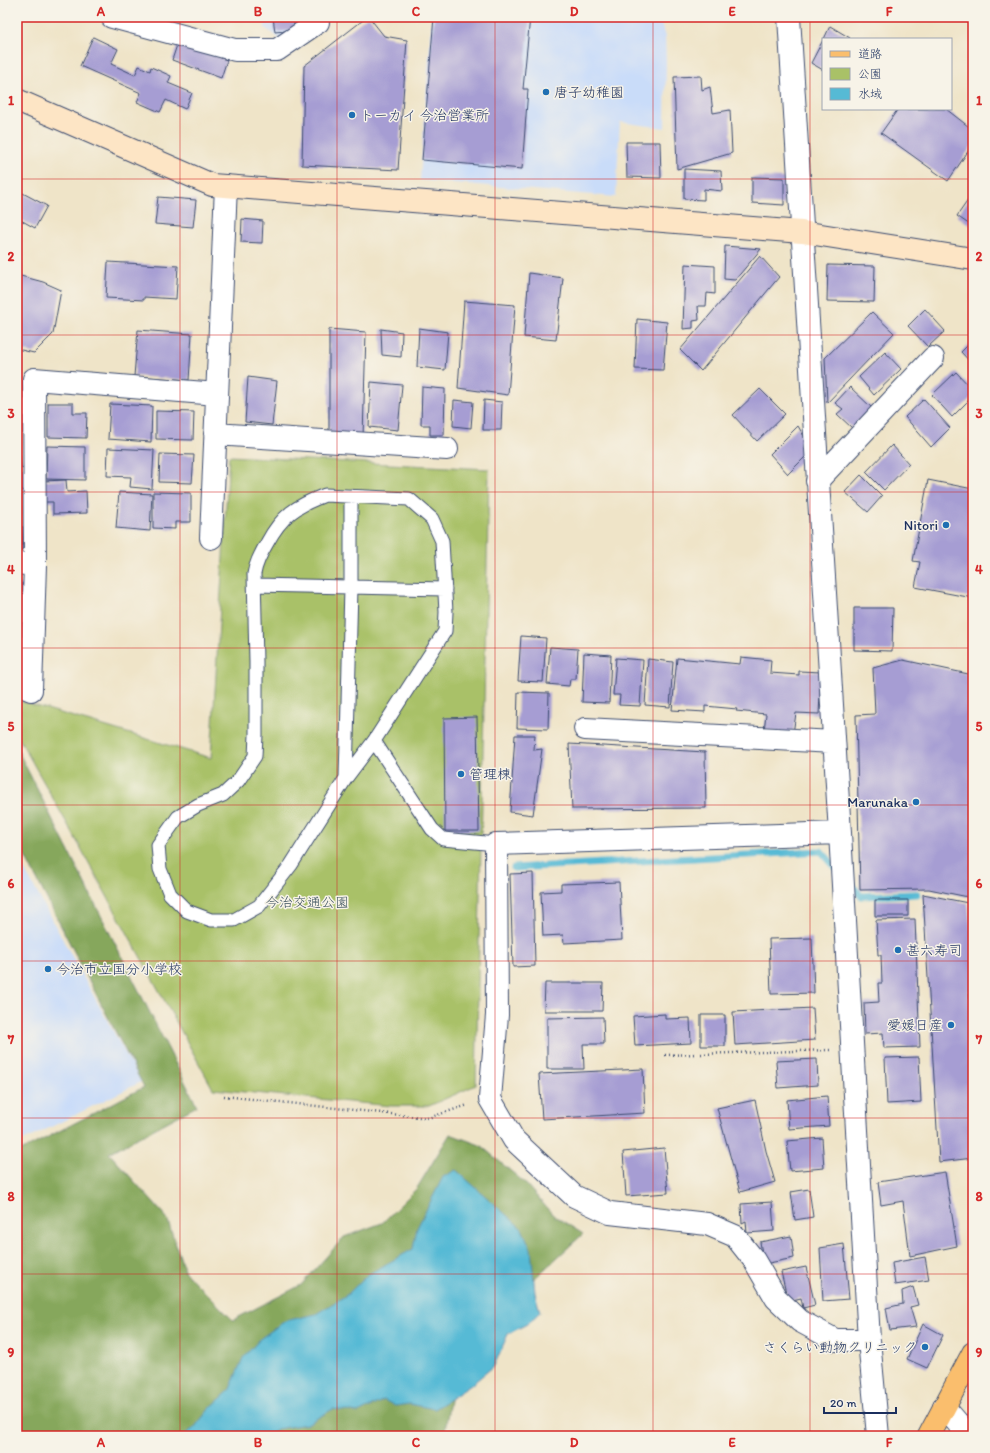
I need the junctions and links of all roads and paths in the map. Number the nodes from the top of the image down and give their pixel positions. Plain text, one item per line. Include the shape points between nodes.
1 (112, 17) edge
2 (789, 17) edge
3 (318, 22) dead end
4 (17, 100) edge
5 (226, 186) junction
6 (802, 232) junction
7 (973, 259) edge
8 (933, 358) dead end
9 (217, 394) junction
10 (216, 434) junction
11 (447, 449) dead end
12 (818, 481) junction
13 (352, 496) junction
14 (26, 511) edge
15 (211, 538) dead end
16 (26, 564) edge
17 (255, 586) junction
18 (352, 588) junction
19 (445, 590) junction
20 (17, 684) edge
21 (585, 729) dead end
22 (374, 741) junction
23 (834, 742) junction
24 (346, 778) junction
25 (840, 833) junction
26 (496, 844) junction
27 (852, 1049) junction
28 (665, 1055) dead end
29 (224, 1096) dead end
30 (490, 1099) junction
31 (869, 1340) junction
32 (973, 1352) edge
33 (944, 1407) junction
34 (878, 1436) edge
35 (929, 1436) edge
36 (969, 1436) edge

1 - 3 street via 235,50 277,50
2 - 6 street
4 - 5 street via 212,185
5 - 6 street
5 - 9 street
6 - 7 street
6 - 12 street
8 - 12 street
9 - 10 street
9 - 14 street via 34,379
10 - 11 street
10 - 15 street
12 - 23 street
13 - 17 lane via 325,495 306,502 287,514 274,530 256,562
13 - 18 lane
13 - 19 lane via 409,499 432,519 442,541
14 - 16 street
16 - 20 street via 31,690
17 - 18 lane
17 - 24 lane via 254,756 238,781 224,795 198,805 178,817 158,845 160,869 170,894 187,910 211,920 234,920 259,906 291,865
18 - 19 lane
18 - 24 lane
19 - 22 lane via 445,631
21 - 23 street
22 - 24 lane
22 - 26 lane via 432,829 443,839
23 - 25 street
25 - 26 street
25 - 27 street
26 - 30 street via 497,1014
27 - 28 path
27 - 31 street
29 - 30 path via 428,1118
30 - 31 street via 514,1140 574,1196 610,1213 707,1224 735,1236 754,1260 776,1298 800,1321 835,1340
31 - 34 street
32 - 33 main road
33 - 35 main road
33 - 36 street

